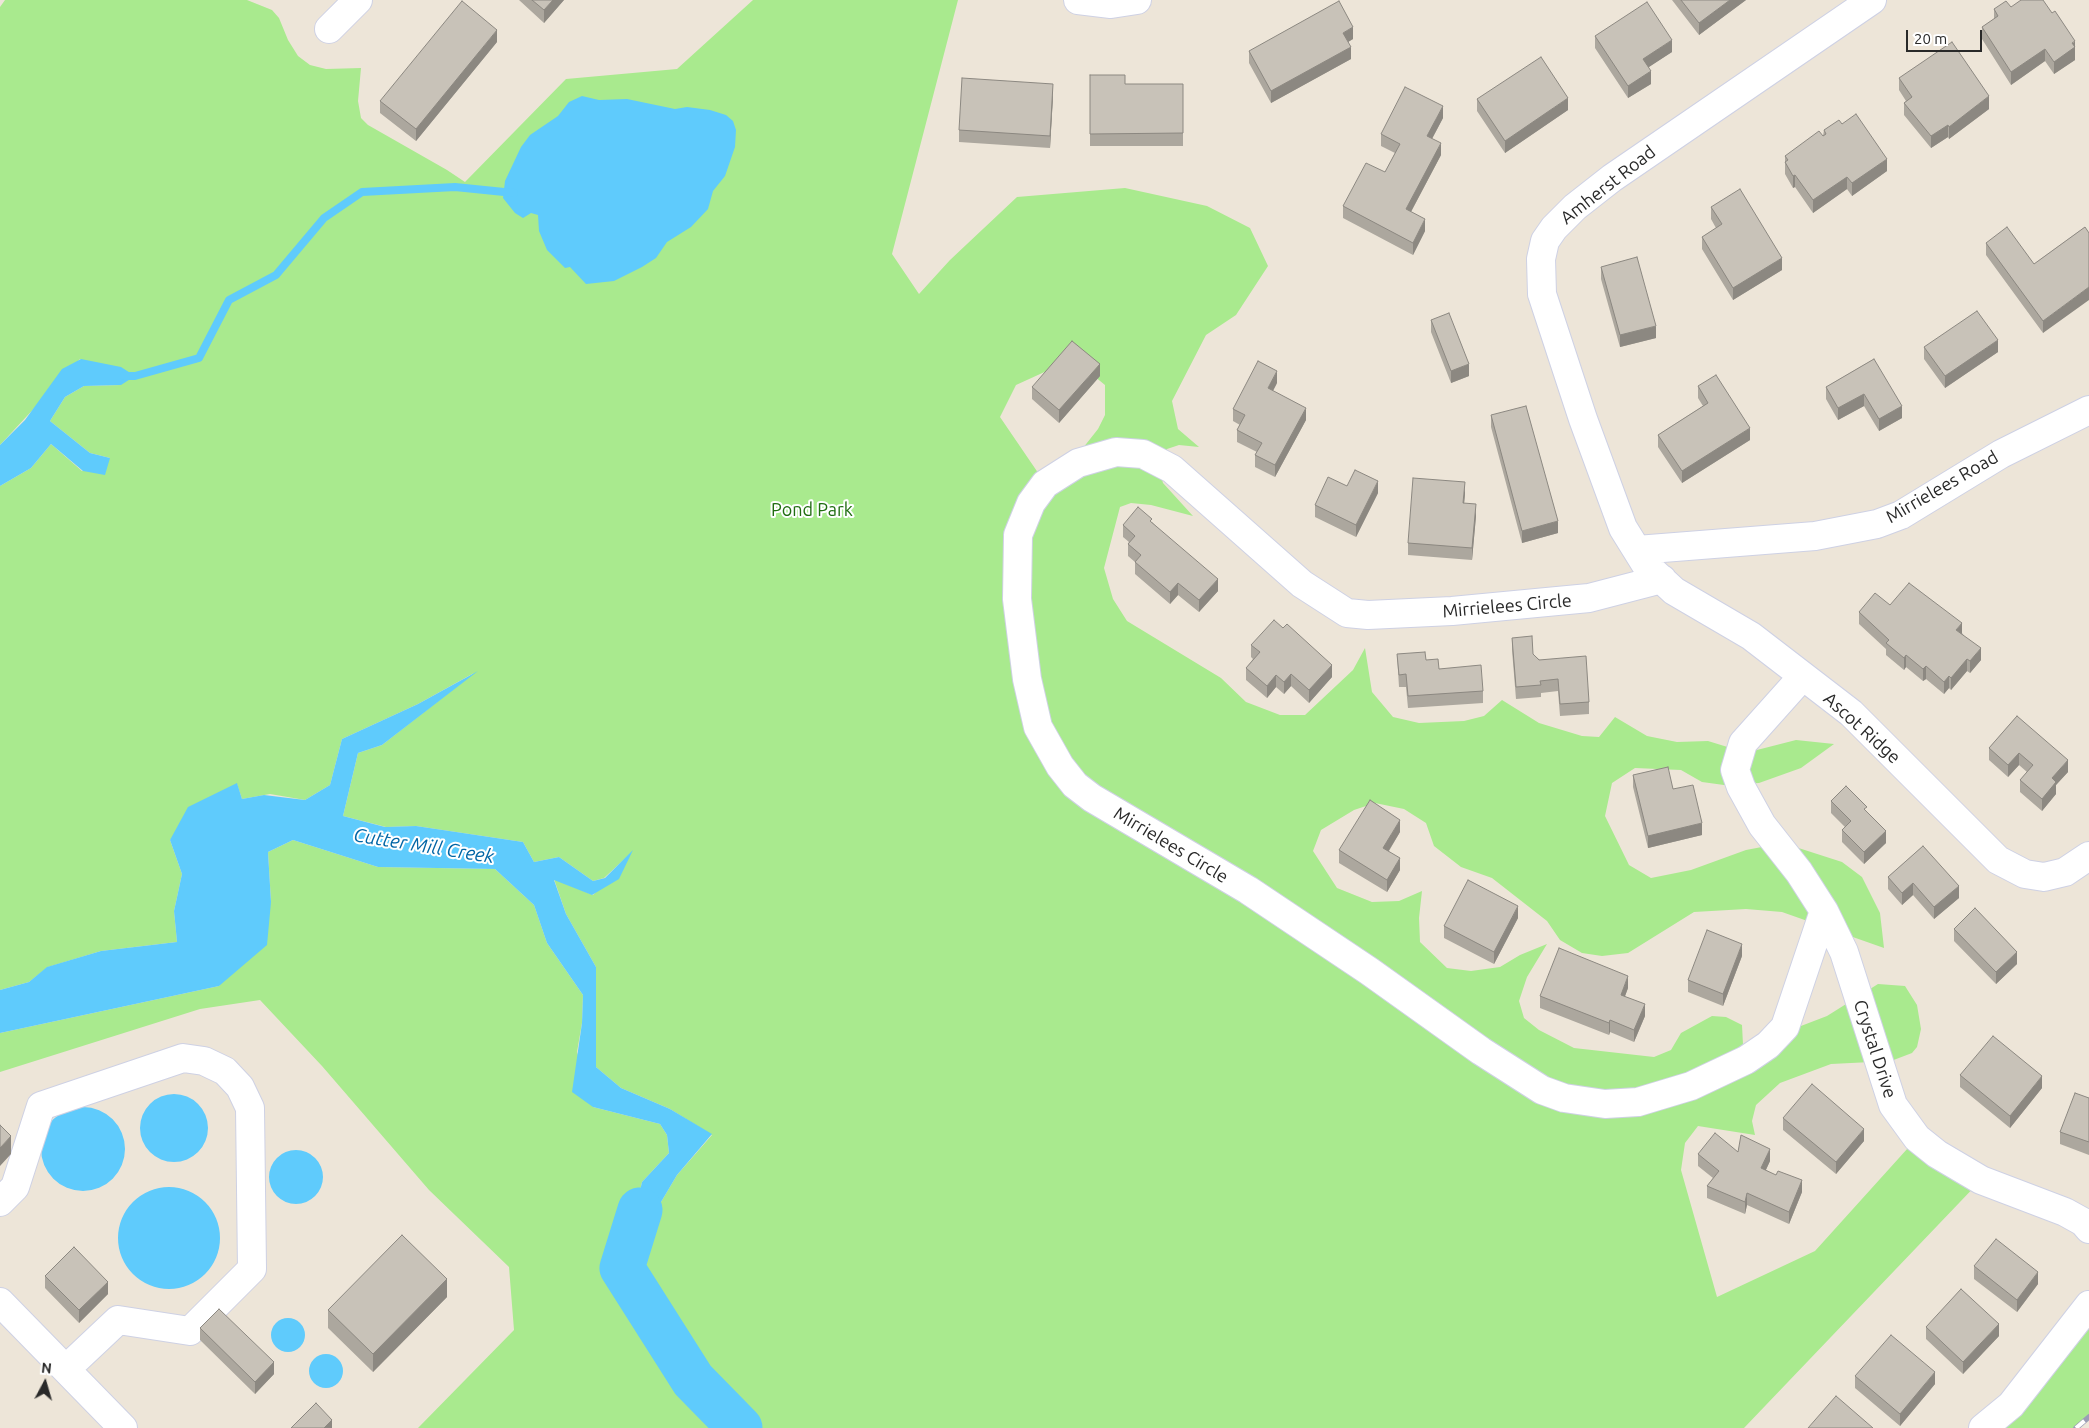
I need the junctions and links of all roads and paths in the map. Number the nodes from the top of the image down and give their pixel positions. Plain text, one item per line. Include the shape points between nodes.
1 (358, 0) edge
2 (1078, 0) edge
3 (1137, 0) edge
4 (1872, 0) edge
5 (329, 29) dead end
6 (2089, 410) edge
7 (1637, 550) junction
8 (1662, 579) junction
9 (1802, 677) junction
10 (2089, 856) edge
11 (1824, 912) junction
12 (0, 1202) edge
13 (2089, 1230) edge
14 (0, 1302) edge
15 (2089, 1305) edge
16 (66, 1369) junction
17 (123, 1428) edge
18 (1983, 1428) edge

1 - 5 street
2 - 3 street via 1111,4
4 - 7 street, Amherst Road via 1612,178 1575,207 1545,241 1541,259 1542,294 1583,419 1624,528
6 - 7 street, Mirrielees Road via 2001,454 1901,515 1877,524 1815,536
7 - 8 street, Ascot Ridge via 1646,565
8 - 9 street, Ascot Ridge via 1674,591 1751,636
8 - 11 street, Mirrielees Circle via 1589,598 1452,611 1347,613 1302,584 1172,469 1143,454 1116,452 1078,463 1046,484 1030,503 1018,534 1017,599 1026,679 1038,727 1060,766 1076,785 1092,798 1248,890 1542,1090 1564,1098 1605,1104 1638,1102 1691,1086 1746,1060 1786,1027
9 - 10 street, Ascot Ridge via 1851,712 1998,860 2025,874 2044,877 2065,872
9 - 11 street via 1743,743 1735,770 1762,825
11 - 13 street, Crystal Drive via 1844,952 1893,1105 1916,1138 1981,1180 2065,1212
12 - 16 street via 15,1187 41,1106 183,1058 204,1061 225,1071 240,1088 250,1108 252,1269 190,1331 118,1320
14 - 16 street
15 - 18 street via 2011,1405
16 - 17 street

